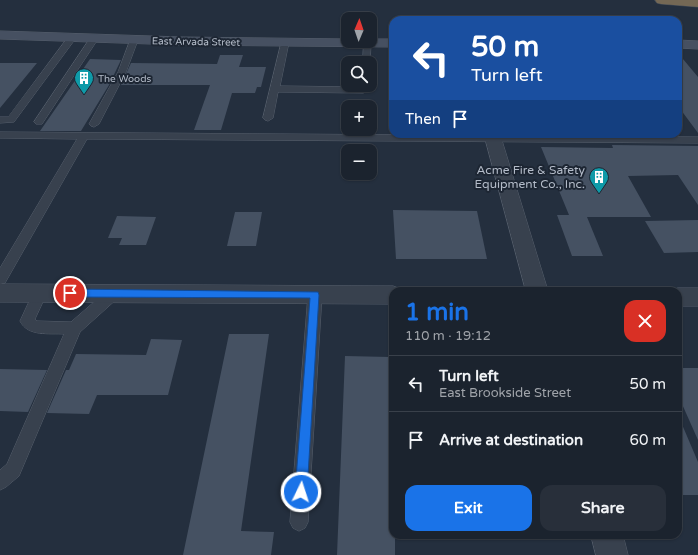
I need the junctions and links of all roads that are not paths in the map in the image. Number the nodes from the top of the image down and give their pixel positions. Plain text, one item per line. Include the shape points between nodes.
1 (661, 0) edge
2 (698, 3) edge
3 (0, 35) edge
4 (72, 38) junction
5 (94, 39) junction
6 (134, 40) junction
7 (285, 42) junction
8 (341, 42) edge
9 (377, 42) edge
10 (389, 43) edge
11 (682, 44) edge
12 (698, 45) edge
13 (274, 89) junction
14 (341, 90) edge
15 (268, 118) dead end
16 (0, 120) edge
17 (39, 122) dead end
18 (94, 124) dead end
19 (0, 136) edge
20 (83, 136) junction
21 (389, 136) edge
22 (493, 138) edge
23 (595, 138) edge
24 (698, 140) edge
25 (0, 279) edge
26 (536, 287) edge
27 (0, 293) edge
28 (40, 293) junction
29 (114, 293) junction
30 (315, 295) junction
31 (389, 295) edge
32 (682, 297) edge
33 (698, 297) edge
34 (74, 328) junction
35 (0, 481) edge
36 (299, 522) dead end
37 (608, 539) edge
38 (612, 555) edge

1 - 2 highway
3 - 4 street, East Arvada Street
4 - 5 street, East Arvada Street
4 - 16 lane via 11,120
5 - 6 street, East Arvada Street
5 - 17 lane
6 - 7 street, East Arvada Street
6 - 18 lane via 122,72
7 - 8 street, East Arvada Street
7 - 13 lane
9 - 10 street, East Arvada Street
11 - 12 street
13 - 14 lane
13 - 15 lane
19 - 20 lane
20 - 21 lane
20 - 25 lane
22 - 26 street
23 - 24 lane
27 - 28 street
28 - 29 street
28 - 34 lane via 27,321 34,327
29 - 30 street
29 - 34 lane
30 - 31 street
30 - 36 lane
32 - 33 street
34 - 35 lane via 13,470
37 - 38 street

